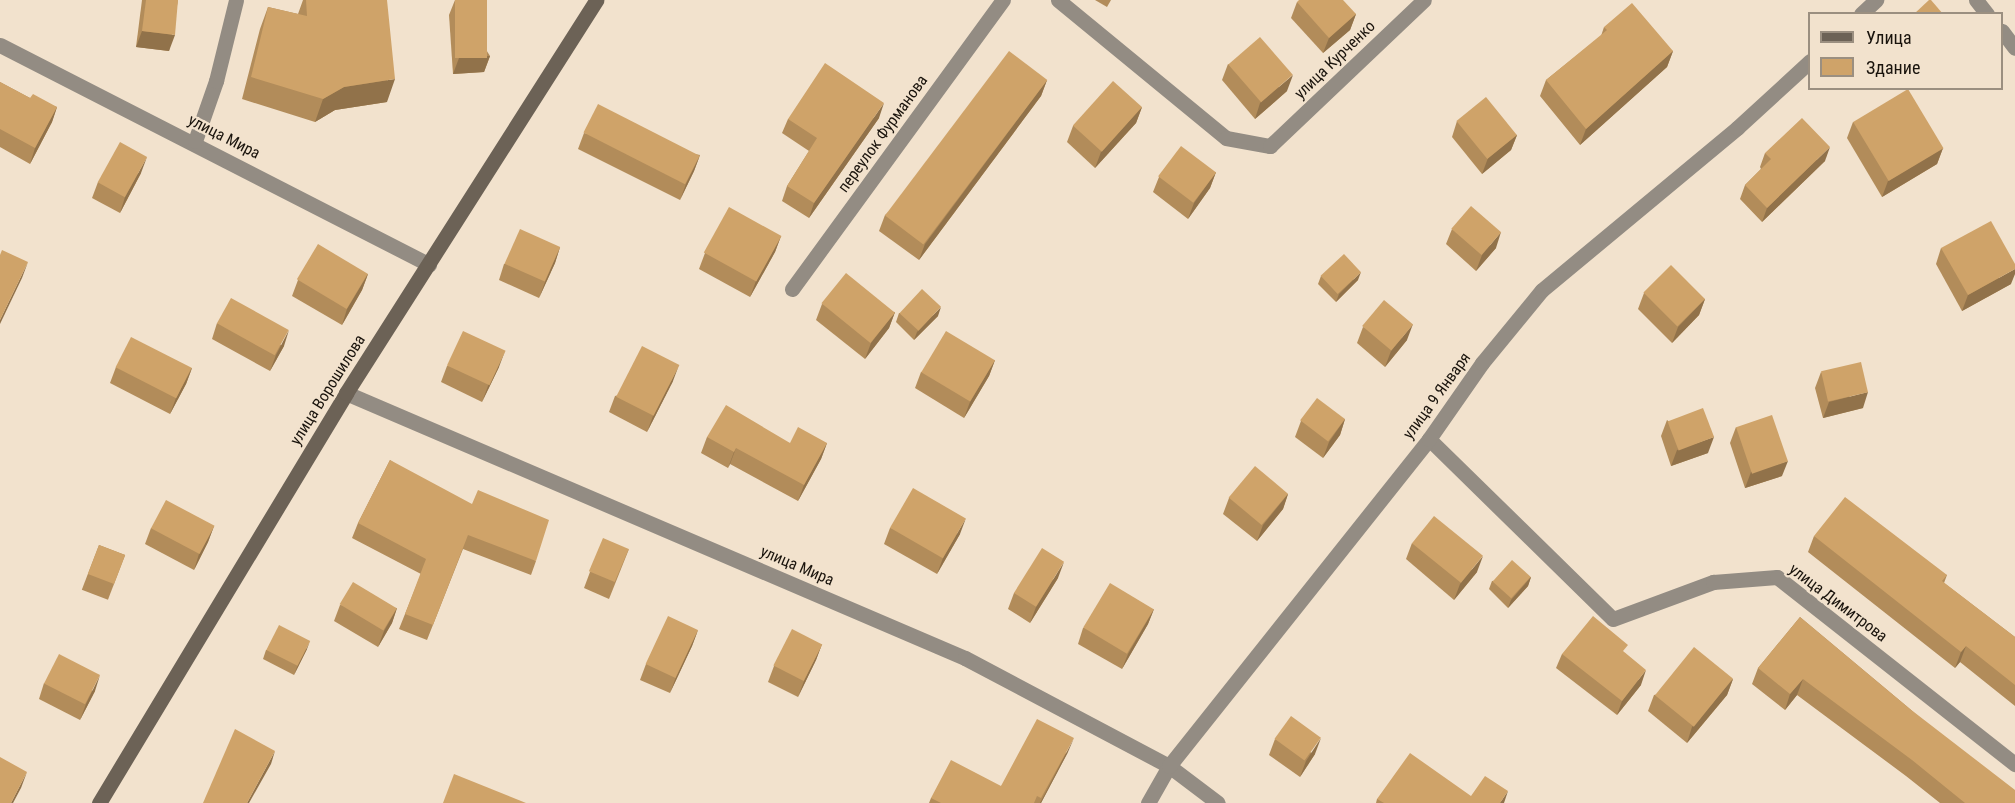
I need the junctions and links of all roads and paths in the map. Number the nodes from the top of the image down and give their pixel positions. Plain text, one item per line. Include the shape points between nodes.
1 (236, 0) edge
2 (596, 0) edge
3 (1003, 0) edge
4 (1058, 0) edge
5 (1424, 0) edge
6 (1876, 0) edge
7 (1976, 0) edge
8 (1863, 12) edge
9 (1985, 12) edge
10 (2003, 33) edge
11 (0, 45) edge
12 (2015, 48) edge
13 (1808, 62) edge
14 (195, 141) junction
15 (429, 265) junction
16 (792, 289) dead end
17 (346, 393) junction
18 (1429, 439) junction
19 (2015, 764) edge
20 (1168, 766) junction
21 (99, 803) edge
22 (1148, 803) edge
23 (1218, 803) edge

1 - 14 street via 216,81
2 - 15 main road, улица Ворошилова
3 - 16 street, переулок Фурманова
4 - 5 street, улица Курченко via 1226,138 1270,147
6 - 8 street
7 - 9 street
10 - 12 street
11 - 14 street, улица Мира
13 - 18 street, улица 9 Января via 1737,128 1542,290 1482,363
14 - 15 street, улица Мира
15 - 17 main road, улица Ворошилова
17 - 20 street, улица Мира via 965,658
17 - 21 main road, улица Ворошилова
18 - 19 street, улица Димитрова via 1613,619 1713,582 1777,577
18 - 20 street, улица 9 Января
20 - 22 street, улица 9 Января
20 - 23 street, улица Мира

